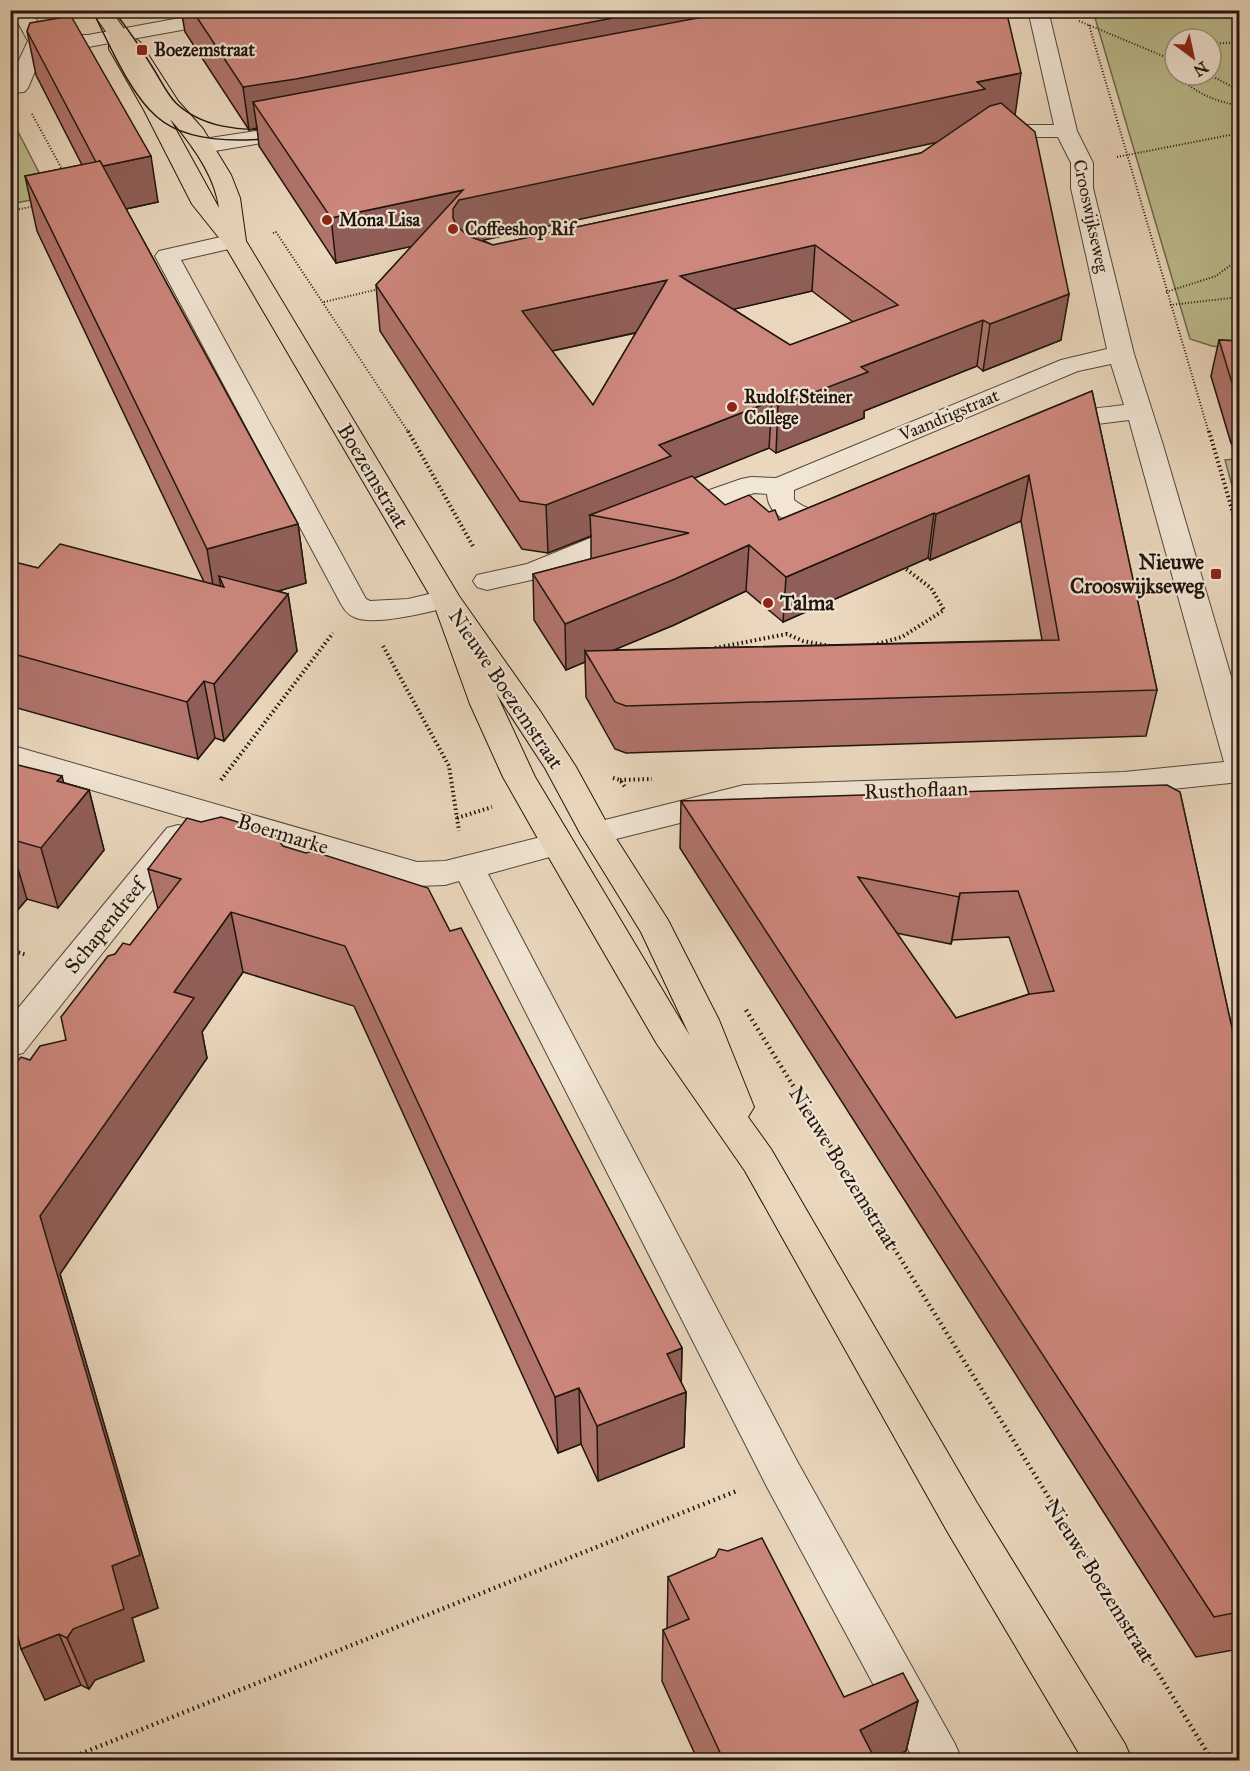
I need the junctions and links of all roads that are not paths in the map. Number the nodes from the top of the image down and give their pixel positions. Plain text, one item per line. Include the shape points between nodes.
1 (21, 10) edge
2 (101, 10) edge
3 (259, 10) edge
4 (1038, 10) edge
5 (119, 36) junction
6 (38, 41) junction
7 (17, 88) road end
8 (324, 125) edge
9 (1066, 131) junction
10 (971, 145) edge
11 (203, 146) junction
12 (175, 151) junction
13 (234, 241) junction
14 (1121, 354) junction
15 (1138, 411) junction
16 (1029, 440) edge
17 (780, 486) junction
18 (854, 513) edge
19 (487, 581) road end
20 (446, 599) junction
21 (10, 755) edge
22 (1239, 762) edge
23 (1239, 771) edge
24 (199, 808) junction
25 (596, 833) junction
26 (557, 844) junction
27 (468, 867) junction
28 (10, 1043) edge
29 (758, 1160) junction
30 (939, 1761) edge
31 (1109, 1761) edge

1 - 6 street
2 - 5 main road, Boezemstraat
3 - 5 street
4 - 9 street, Crooswijkseweg
5 - 6 street via 88,41
5 - 11 main road, Boezemstraat via 133,46
5 - 12 main road, Boezemstraat via 119,49
6 - 7 street
8 - 11 street
9 - 10 street via 1026,131
9 - 14 street, Crooswijkseweg via 1081,155 1085,174 1082,188
11 - 12 main road
11 - 13 main road, Boezemstraat via 229,198
12 - 13 main road, Boezemstraat via 203,204
13 - 20 main road, Boezemstraat
13 - 20 street via 167,256 359,607 408,608
14 - 15 street
14 - 17 street, Vaandrigstraat via 1070,365
15 - 16 street via 1084,418
15 - 22 street
17 - 18 street via 781,502 792,513 814,520
17 - 19 street, Vaandrigstraat via 752,485 535,570
20 - 25 main road, Nieuwe Boezemstraat via 560,767
20 - 26 main road, Nieuwe Boezemstraat via 485,704 519,777
21 - 24 street, Boermarke
23 - 25 street, Rusthoflaan via 1124,783 744,796
24 - 27 street, Boermarke via 417,874 432,875
24 - 28 street, Schapendreef
25 - 26 main road
25 - 29 main road, Nieuwe Boezemstraat via 678,969
26 - 27 street, Boermarke
26 - 29 main road, Nieuwe Boezemstraat via 669,1034
27 - 30 street via 782,1473
29 - 31 main road, Nieuwe Boezemstraat via 962,1517

